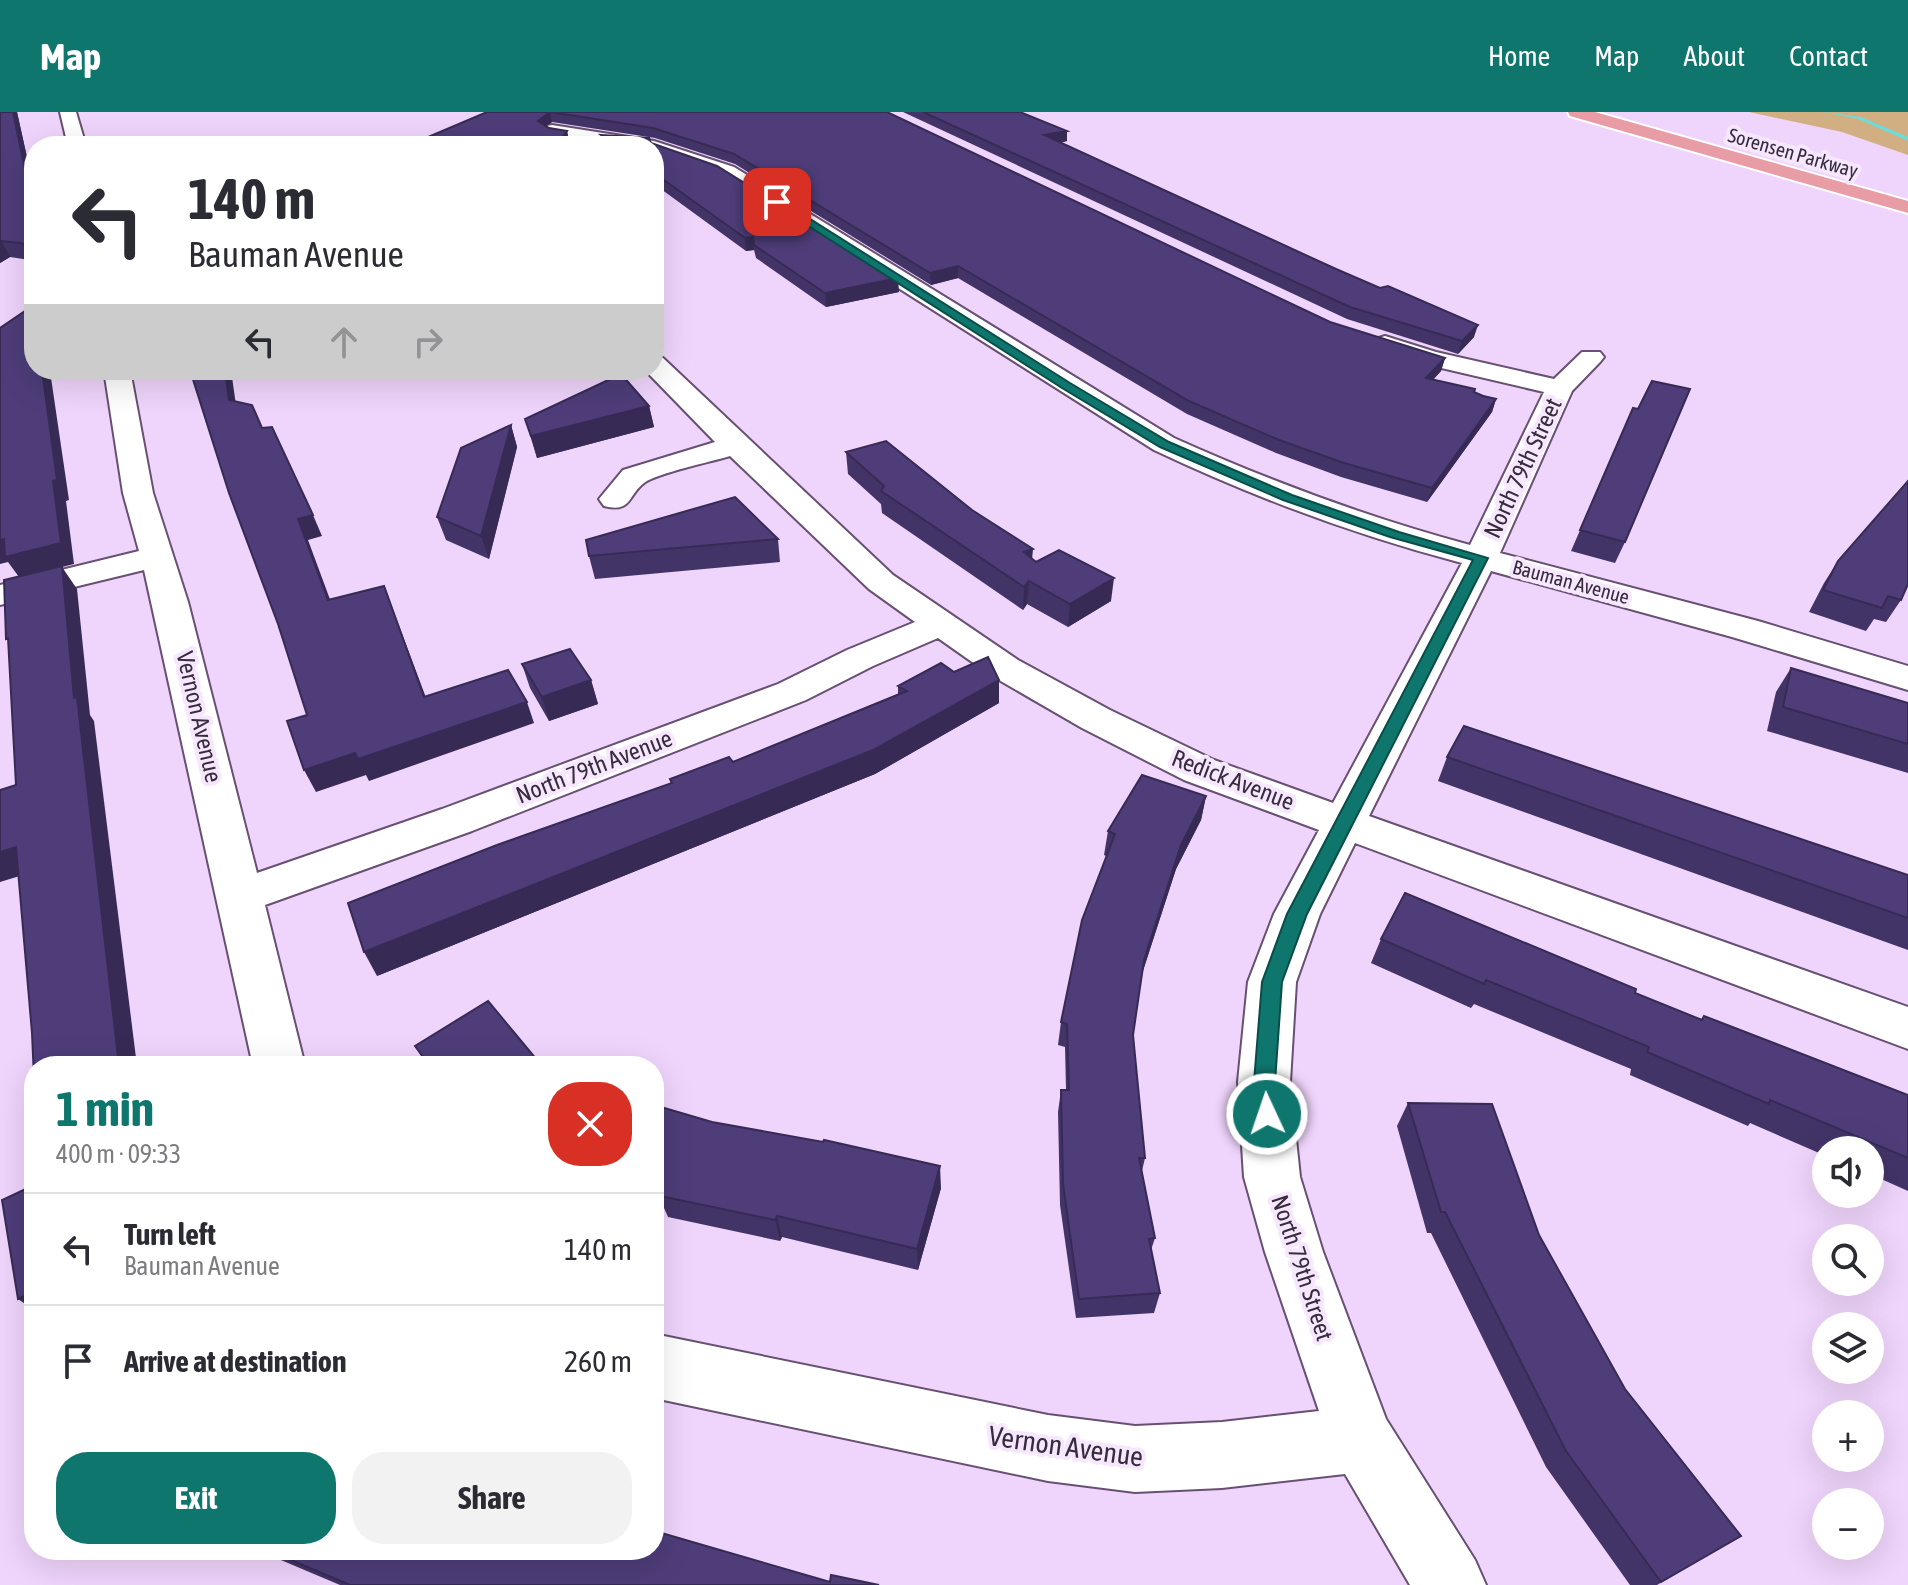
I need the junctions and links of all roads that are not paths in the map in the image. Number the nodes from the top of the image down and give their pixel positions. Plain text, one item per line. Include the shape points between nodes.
1 (68, 112) edge
2 (1576, 112) edge
3 (1612, 112) edge
4 (579, 115) edge
5 (74, 136) edge
6 (571, 136) edge
7 (664, 150) edge
8 (1908, 195) edge
9 (1908, 207) edge
10 (1362, 336) edge
11 (1591, 357) dead end
12 (664, 374) edge
13 (119, 380) edge
14 (1560, 388) junction
15 (735, 445) junction
16 (615, 499) dead end
17 (159, 556) junction
18 (1481, 558) junction
19 (0, 595) edge
20 (942, 624) junction
21 (1908, 678) edge
22 (1346, 822) junction
23 (241, 896) junction
24 (1908, 1028) edge
25 (277, 1056) edge
26 (664, 1368) edge
27 (1361, 1439) junction
28 (1450, 1585) edge

1 - 5 street
2 - 9 main road, Sorensen Parkway
3 - 8 main road, Sorensen Parkway
4 - 6 street, Bauman Avenue via 546,133
7 - 18 street, Bauman Avenue via 727,171 1164,444 1298,501
10 - 14 street via 1429,358
11 - 14 street, North 79th Street
12 - 15 street, Redick Avenue
13 - 17 street, Vernon Avenue via 138,493
14 - 18 street, North 79th Street
15 - 16 street via 634,476
15 - 20 street, Redick Avenue via 881,582
17 - 19 street
17 - 23 street, Vernon Avenue
18 - 21 street, Bauman Avenue
18 - 22 street, North 79th Street
20 - 22 street, Redick Avenue via 1005,668 1199,770
20 - 23 street, North 79th Avenue via 792,692
22 - 24 street, Redick Avenue
22 - 27 street, North 79th Street via 1297,914 1272,982 1264,1082 1272,1177
23 - 25 street, Vernon Avenue
26 - 27 street, Vernon Avenue via 1048,1448 1135,1459
27 - 28 street

